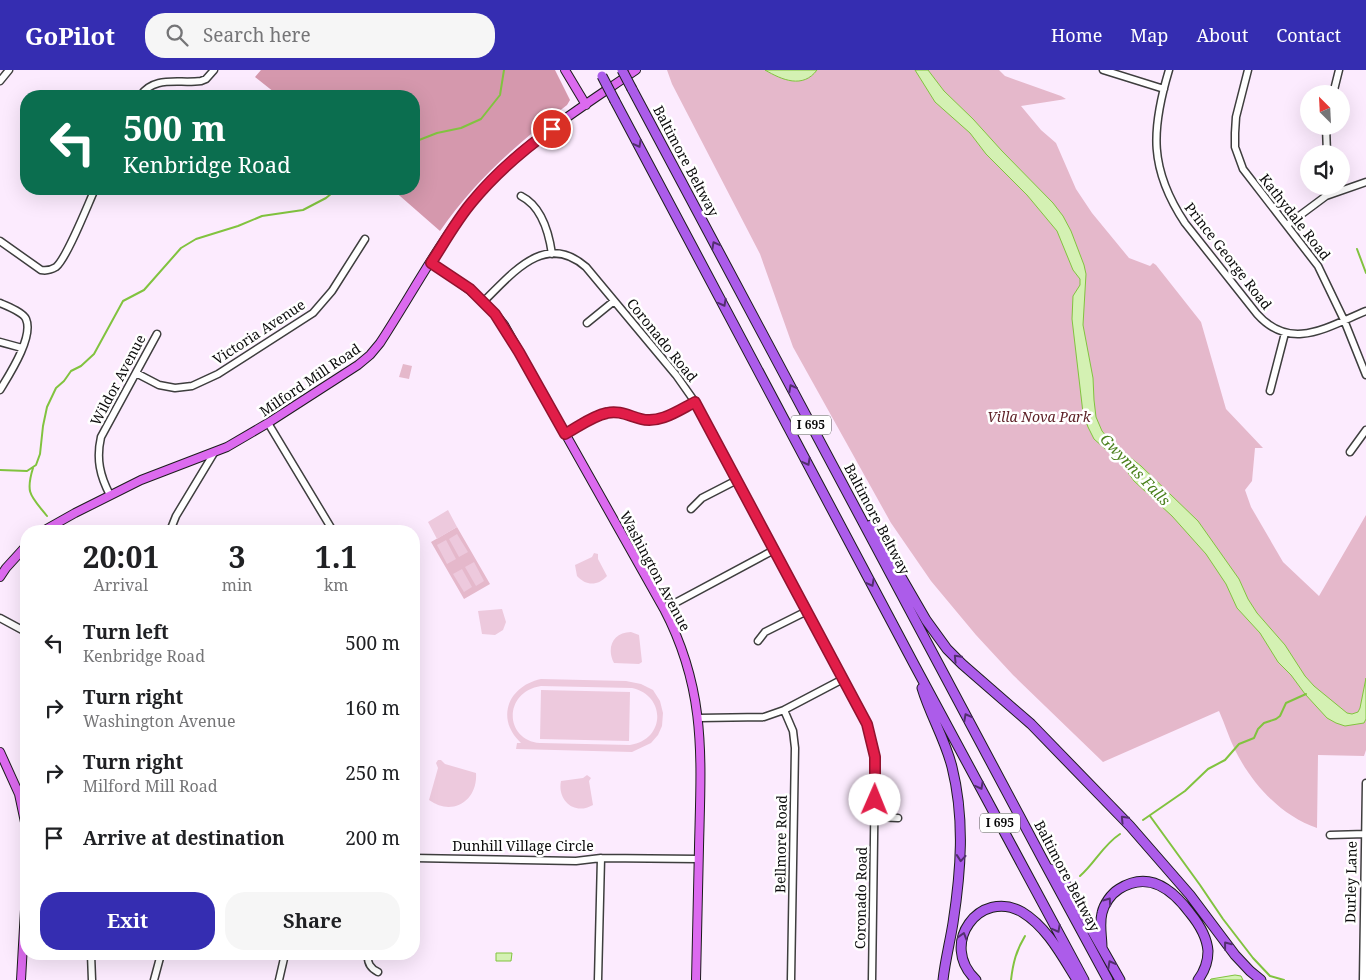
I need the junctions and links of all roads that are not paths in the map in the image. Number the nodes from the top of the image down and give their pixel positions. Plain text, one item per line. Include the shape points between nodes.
1 (9, 70) edge
2 (214, 70) edge
3 (564, 70) edge
4 (622, 70) edge
5 (636, 70) edge
6 (1103, 70) edge
7 (1169, 70) edge
8 (1248, 70) edge
9 (1339, 70) edge
10 (600, 73) edge
11 (0, 81) edge
12 (1335, 85) edge
13 (1164, 89) junction
14 (145, 90) edge
15 (586, 105) junction
16 (1366, 182) edge
17 (1350, 186) edge
18 (92, 195) edge
19 (1328, 195) edge
20 (521, 196) dead end
21 (1287, 225) junction
22 (365, 239) dead end
23 (0, 242) edge
24 (552, 254) junction
25 (431, 263) junction
26 (484, 301) junction
27 (614, 301) junction
28 (0, 303) edge
29 (1366, 311) edge
30 (1344, 320) junction
31 (587, 323) dead end
32 (157, 334) dead end
33 (1285, 334) junction
34 (0, 342) edge
35 (22, 348) junction
36 (136, 373) junction
37 (1366, 375) edge
38 (0, 390) edge
39 (1270, 391) dead end
40 (695, 402) junction
41 (268, 423) junction
42 (1366, 430) edge
43 (565, 434) junction
44 (817, 434) junction
45 (214, 452) junction
46 (1350, 452) dead end
47 (737, 480) junction
48 (110, 495) junction
49 (691, 509) dead end
50 (54, 525) edge
51 (173, 525) edge
52 (329, 525) edge
53 (774, 550) junction
54 (20, 551) edge
55 (3, 566) edge
56 (0, 577) edge
57 (664, 609) junction
58 (807, 610) junction
59 (0, 618) edge
60 (20, 629) edge
61 (758, 641) dead end
62 (915, 666) junction
63 (843, 679) junction
64 (784, 710) junction
65 (699, 718) junction
66 (0, 752) edge
67 (1366, 783) edge
68 (20, 796) edge
69 (875, 817) junction
70 (898, 818) dead end
71 (1365, 834) edge
72 (1330, 835) dead end
73 (420, 858) edge
74 (601, 858) junction
75 (698, 859) junction
76 (1043, 860) junction
77 (1102, 948) junction
78 (946, 955) junction
79 (22, 960) edge
80 (91, 960) edge
81 (160, 960) edge
82 (284, 960) edge
83 (368, 960) edge
84 (378, 972) dead end
85 (21, 980) edge
86 (92, 980) edge
87 (154, 980) edge
88 (279, 980) edge
89 (598, 980) edge
90 (696, 980) edge
91 (792, 980) edge
92 (872, 980) edge
93 (936, 980) edge
94 (943, 980) edge
95 (976, 980) edge
96 (1077, 980) edge
97 (1084, 980) edge
98 (1108, 980) edge
99 (1120, 980) edge
100 (1198, 980) edge
101 (1261, 980) edge
102 (1363, 980) edge

1 - 11 street
2 - 14 street via 200,81 154,83
3 - 15 main road
44 -> 4 highway, Baltimore Beltway / I 695, bridge
5 - 15 main road, Milford Mill Road
6 - 13 street
7 - 13 street, Prince George Road
8 - 21 street, Kathydale Road via 1236,117 1235,147 1242,169
9 - 12 street
10 -> 62 highway, I 695, bridge
13 - 33 street, Prince George Road via 1158,110 1157,160 1171,200 1185,223 1257,314
15 - 25 main road, Milford Mill Road via 541,137 486,186 464,212
16 - 17 street
18 - 23 street via 71,242 54,268 40,270
19 - 21 street
20 - 24 street via 529,201 543,222
21 - 30 street, Kathydale Road via 1318,266
22 - 36 street, Victoria Avenue via 332,291 312,313 218,374 192,386 175,388 159,385
24 - 26 street via 523,264
24 - 27 street, Coronado Road via 580,262
25 - 26 main road, Washington Avenue
25 - 41 main road, Milford Mill Road via 370,354
26 - 43 main road, Washington Avenue via 504,326
27 - 31 street
27 - 40 street, Coronado Road
28 - 35 street via 25,318 27,330
29 - 30 street
30 - 33 street via 1308,334
30 - 37 street, Kathydale Road
32 - 36 street, Wildor Avenue
33 - 39 street
34 - 35 street
35 - 38 street
36 - 48 street, Wildor Avenue via 99,445 101,478
40 - 43 street via 659,419 646,420 620,412 608,413
40 - 47 street, Coronado Road
41 - 45 main road, Milford Mill Road
41 - 52 street
42 - 46 street
43 - 57 main road, Washington Avenue
76 -> 44 highway, Baltimore Beltway / I 695
101 -> 44 highway via 1234,955 1190,896 1111,805 1031,724 947,648 926,620
45 - 48 main road, Milford Mill Road
45 - 51 street
47 - 49 street via 702,498
47 - 53 street, Coronado Road
48 - 50 main road, Milford Mill Road
53 - 57 street
53 - 58 street, Coronado Road
54 - 55 main road
55 - 56 main road
57 - 65 main road, Washington Avenue via 685,658
58 - 61 street via 765,632
58 - 63 street, Coronado Road
59 - 60 street
62 -> 78 highway via 926,702 947,749 959,805 961,854
62 -> 97 highway, I 695
63 - 64 street
63 - 69 street, Coronado Road via 870,733 875,757
64 - 65 street via 754,718
64 - 91 street, Bellmore Road via 793,731 795,748
65 - 75 main road, Washington Avenue
66 - 68 main road
67 - 71 street, Durley Lane
69 - 70 street
69 - 92 street, Coronado Road
71 - 72 street
71 - 102 street, Durley Lane
73 - 74 street, Dunhill Village Circle
74 - 75 street
74 - 89 street, Dunhill Village Circle
75 - 90 main road, Washington Avenue
76 - 77 highway via 1065,884
76 - 98 highway, Baltimore Beltway / I 695
99 -> 77 highway
77 -> 100 highway via 1101,918 1109,898 1133,883 1156,884 1181,901 1203,933 1208,958
78 - 93 highway
78 - 94 highway
79 - 85 main road
80 - 86 street
81 - 87 street
82 - 88 street
83 - 84 street via 373,970
95 -> 96 highway via 963,961 960,947 963,933 979,914 1003,907 1022,912 1039,927 1054,943

